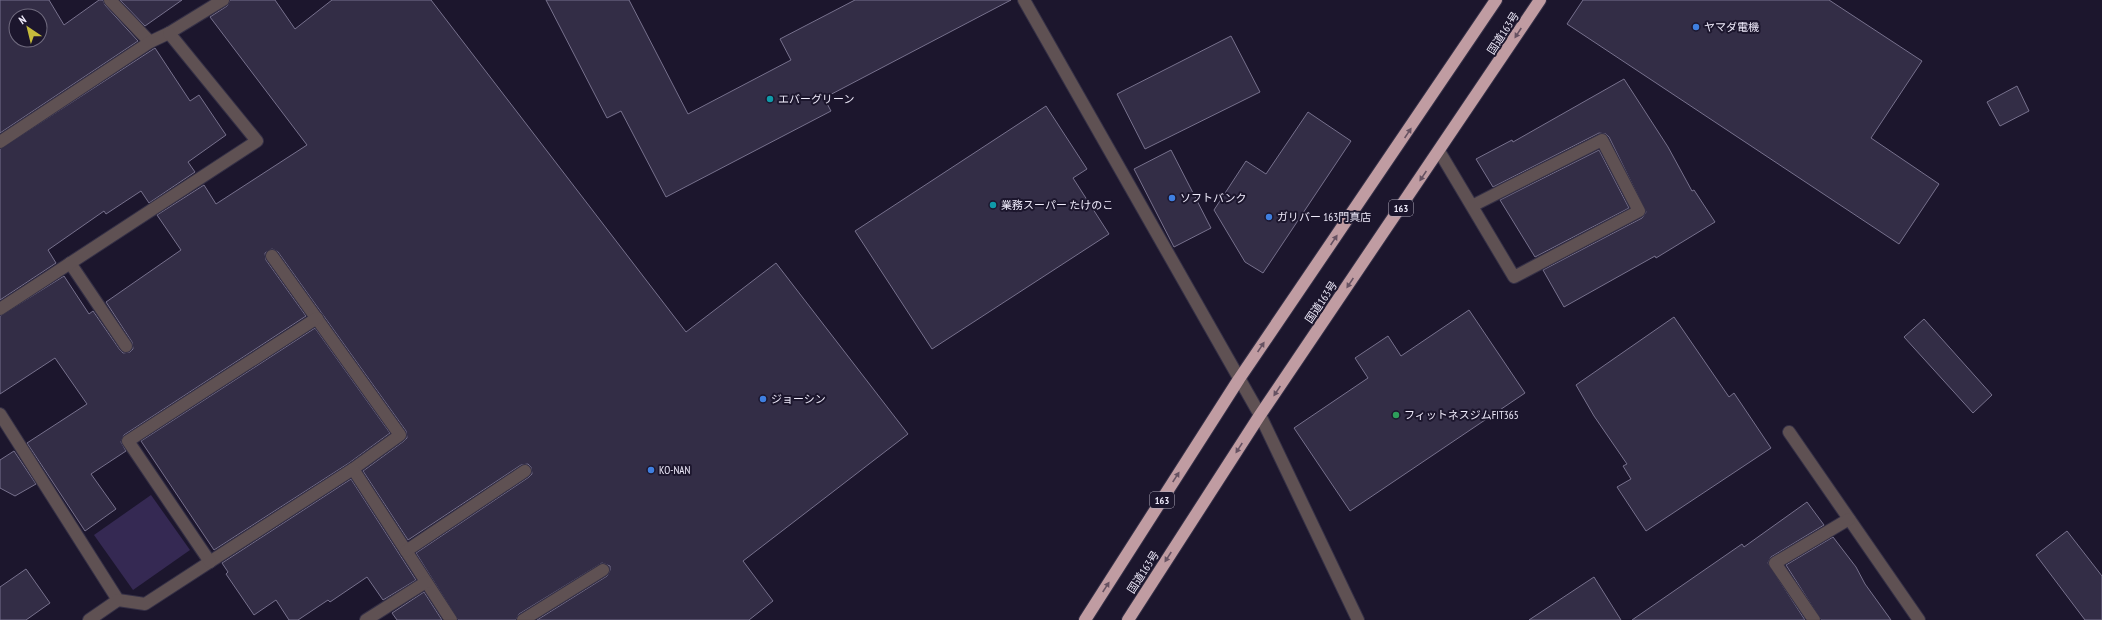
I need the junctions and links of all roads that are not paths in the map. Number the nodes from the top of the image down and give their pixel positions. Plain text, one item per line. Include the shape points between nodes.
1 (110, 0) edge
2 (223, 0) edge
3 (1024, 0) edge
4 (1496, 0) edge
5 (1540, 0) edge
6 (169, 33) junction
7 (150, 42) junction
8 (0, 142) edge
9 (1439, 151) junction
10 (1472, 206) junction
11 (272, 256) dead end
12 (70, 263) junction
13 (0, 309) edge
14 (317, 318) junction
15 (126, 346) dead end
16 (1239, 379) junction
17 (0, 414) edge
18 (1260, 415) junction
19 (1789, 432) dead end
20 (353, 469) junction
21 (525, 471) dead end
22 (1849, 518) junction
23 (406, 551) junction
24 (210, 562) junction
25 (603, 570) dead end
26 (426, 582) junction
27 (118, 600) junction
28 (89, 620) edge
29 (366, 620) edge
30 (451, 620) edge
31 (523, 620) edge
32 (1085, 620) edge
33 (1128, 620) edge
34 (1358, 620) edge
35 (1814, 620) edge
36 (1919, 620) edge

1 - 7 street
2 - 6 street
3 - 16 street
16 -> 4 highway, 国道163号 / 163
5 -> 9 highway, 国道163号 / 163
6 - 7 street
6 - 12 street via 257,141
7 - 8 street
9 - 10 street
9 -> 18 highway, 国道163号 / 163
10 - 10 street via 1514,278 1639,211 1602,140
11 - 14 street
12 - 13 street
12 - 15 street
14 - 20 street via 400,436
14 - 24 street via 128,441
16 - 18 street
32 -> 16 highway, 国道163号 / 163
17 - 27 street
18 -> 33 highway, 国道163号 / 163
18 - 34 street
19 - 22 street
20 - 23 street
20 - 24 street
21 - 23 street
22 - 35 street via 1775,562
22 - 36 street
23 - 26 street
24 - 27 street via 145,604
25 - 31 street
26 - 29 street
26 - 30 street
27 - 28 street

